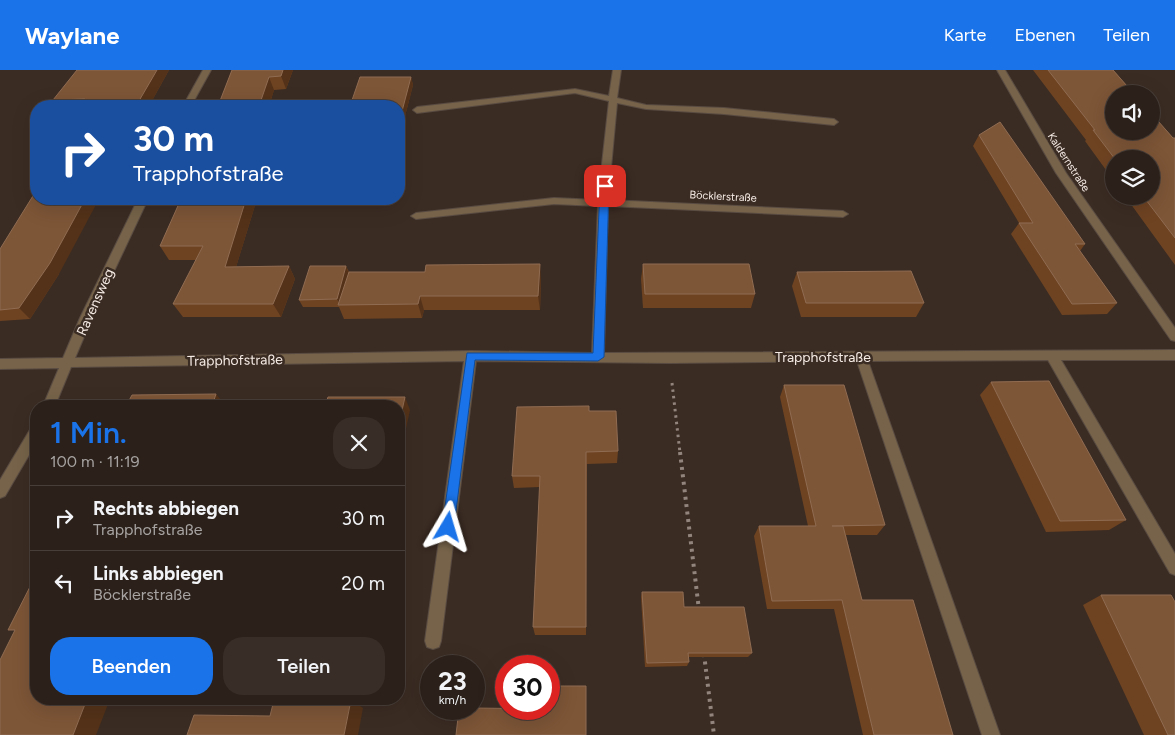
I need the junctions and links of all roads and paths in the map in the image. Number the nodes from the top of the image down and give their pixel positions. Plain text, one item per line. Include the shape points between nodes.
1 (207, 70) edge
2 (618, 70) edge
3 (1001, 70) edge
4 (190, 100) edge
5 (613, 100) junction
6 (417, 110) dead end
7 (834, 122) dead end
8 (603, 203) junction
9 (139, 205) edge
10 (843, 214) dead end
11 (416, 216) dead end
12 (1175, 337) edge
13 (1175, 355) edge
14 (471, 356) junction
15 (1052, 356) junction
16 (598, 357) junction
17 (861, 357) junction
18 (668, 358) junction
19 (68, 363) junction
20 (0, 364) edge
21 (52, 400) edge
22 (30, 442) edge
23 (0, 492) edge
24 (1175, 568) edge
25 (700, 619) edge
26 (433, 642) dead end
27 (704, 648) edge
28 (714, 735) edge
29 (991, 735) edge

1 - 4 street
2 - 5 street
3 - 12 street, Kaldernstraße via 1018,105 1055,165
5 - 6 street via 576,91
5 - 7 street via 646,107
5 - 8 street
8 - 10 street, Böcklerstraße
8 - 11 street, Böcklerstraße via 554,201
8 - 16 street
9 - 19 street, Ravensweg
13 - 15 street, Trapphofstraße
14 - 16 street, Trapphofstraße
14 - 19 street, Trapphofstraße
14 - 26 street
15 - 17 street, Trapphofstraße
15 - 24 street
16 - 18 street, Trapphofstraße
17 - 18 street, Trapphofstraße
17 - 29 street
18 - 25 path
19 - 20 street, Trapphofstraße
19 - 21 street, Ravensweg
22 - 23 street
27 - 28 path

